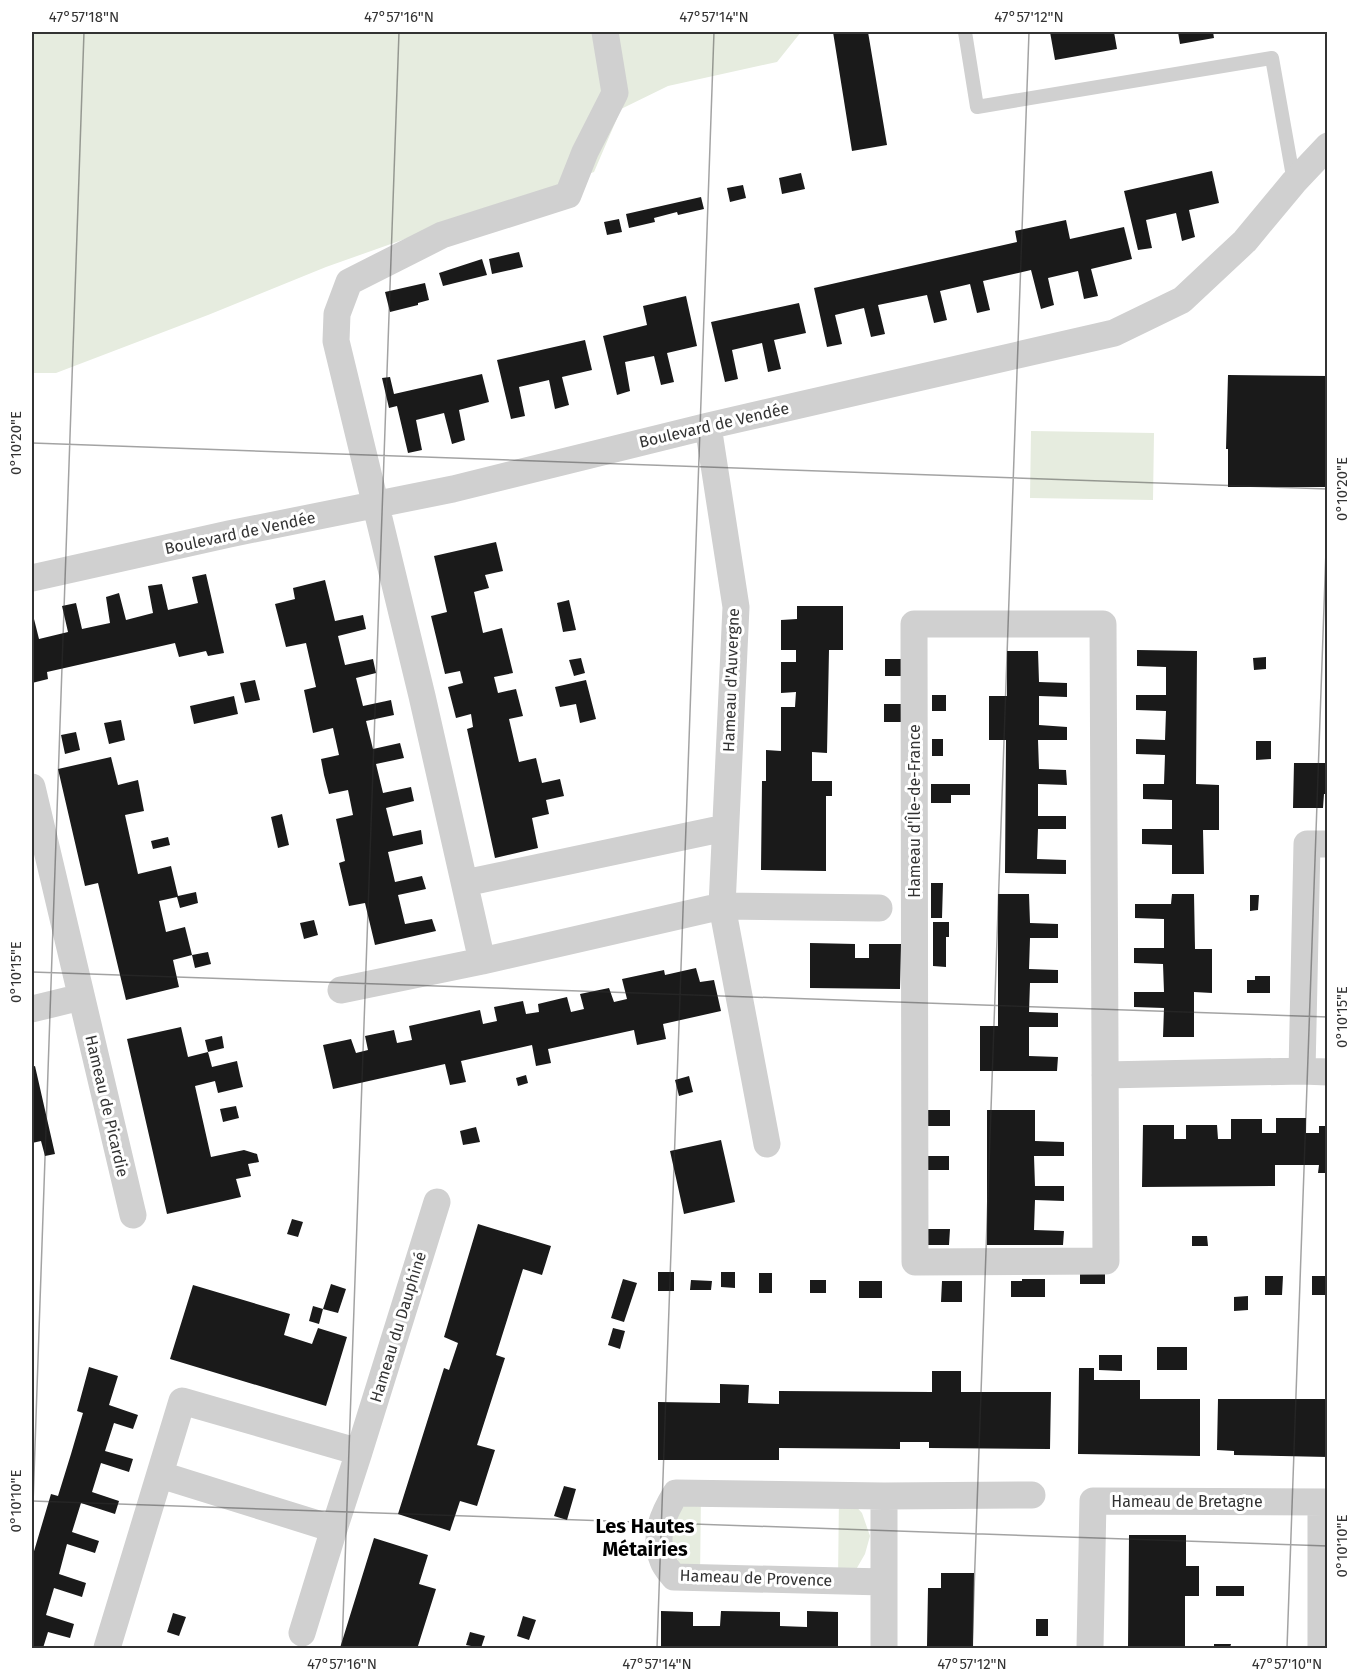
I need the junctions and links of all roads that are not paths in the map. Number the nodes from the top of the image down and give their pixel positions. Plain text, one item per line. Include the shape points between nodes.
1 (605, 32) edge
2 (965, 32) edge
3 (1328, 146) edge
4 (1294, 182) junction
5 (708, 426) junction
6 (375, 504) junction
7 (32, 578) edge
8 (32, 787) edge
9 (725, 828) junction
10 (1328, 844) edge
11 (465, 884) junction
12 (722, 906) junction
13 (879, 908) dead end
14 (482, 961) junction
15 (341, 990) dead end
16 (81, 997) junction
17 (32, 1009) edge
18 (1315, 1072) edge
19 (1105, 1075) junction
20 (767, 1144) dead end
21 (437, 1202) dead end
22 (133, 1215) dead end
23 (359, 1452) junction
24 (160, 1474) junction
25 (1032, 1495) dead end
26 (884, 1496) junction
27 (1324, 1502) edge
28 (334, 1529) junction
29 (884, 1582) junction
30 (302, 1633) dead end
31 (107, 1648) edge
32 (884, 1648) edge
33 (1089, 1648) edge
34 (1321, 1648) edge

1 - 6 street via 615,93 568,195 442,235 349,282 337,314 336,340
2 - 4 lane via 977,107 1272,58
3 - 4 street, Boulevard de Vendée
4 - 5 street, Boulevard de Vendée via 1245,241 1182,300 1114,333
5 - 6 street, Boulevard de Vendée via 453,489
5 - 9 street, Hameau d'Auvergne via 736,607
6 - 7 street, Boulevard de Vendée
6 - 11 street
8 - 16 street, Hameau de Picardie
9 - 11 street
9 - 12 street, Hameau d'Auvergne
10 - 18 street via 1307,844
11 - 14 street
12 - 13 street
12 - 14 street
12 - 20 street, Hameau d'Auvergne
14 - 15 street
16 - 17 street
16 - 22 street, Hameau de Picardie
18 - 19 street
19 - 19 street, Hameau d'Île-de-France via 1103,624 914,624 915,1262 1106,1261
21 - 23 street, Hameau du Dauphiné
23 - 24 street via 182,1401
23 - 28 street, Hameau du Dauphiné
24 - 28 street
24 - 31 street
25 - 26 street, Hameau de Provence
26 - 29 street
26 - 29 street, Hameau de Provence via 676,1493 658,1536 663,1562 674,1577
27 - 33 street, Hameau de Bretagne via 1093,1501
27 - 34 street, Hameau de Bretagne
28 - 30 street, Hameau du Dauphiné
29 - 32 street

